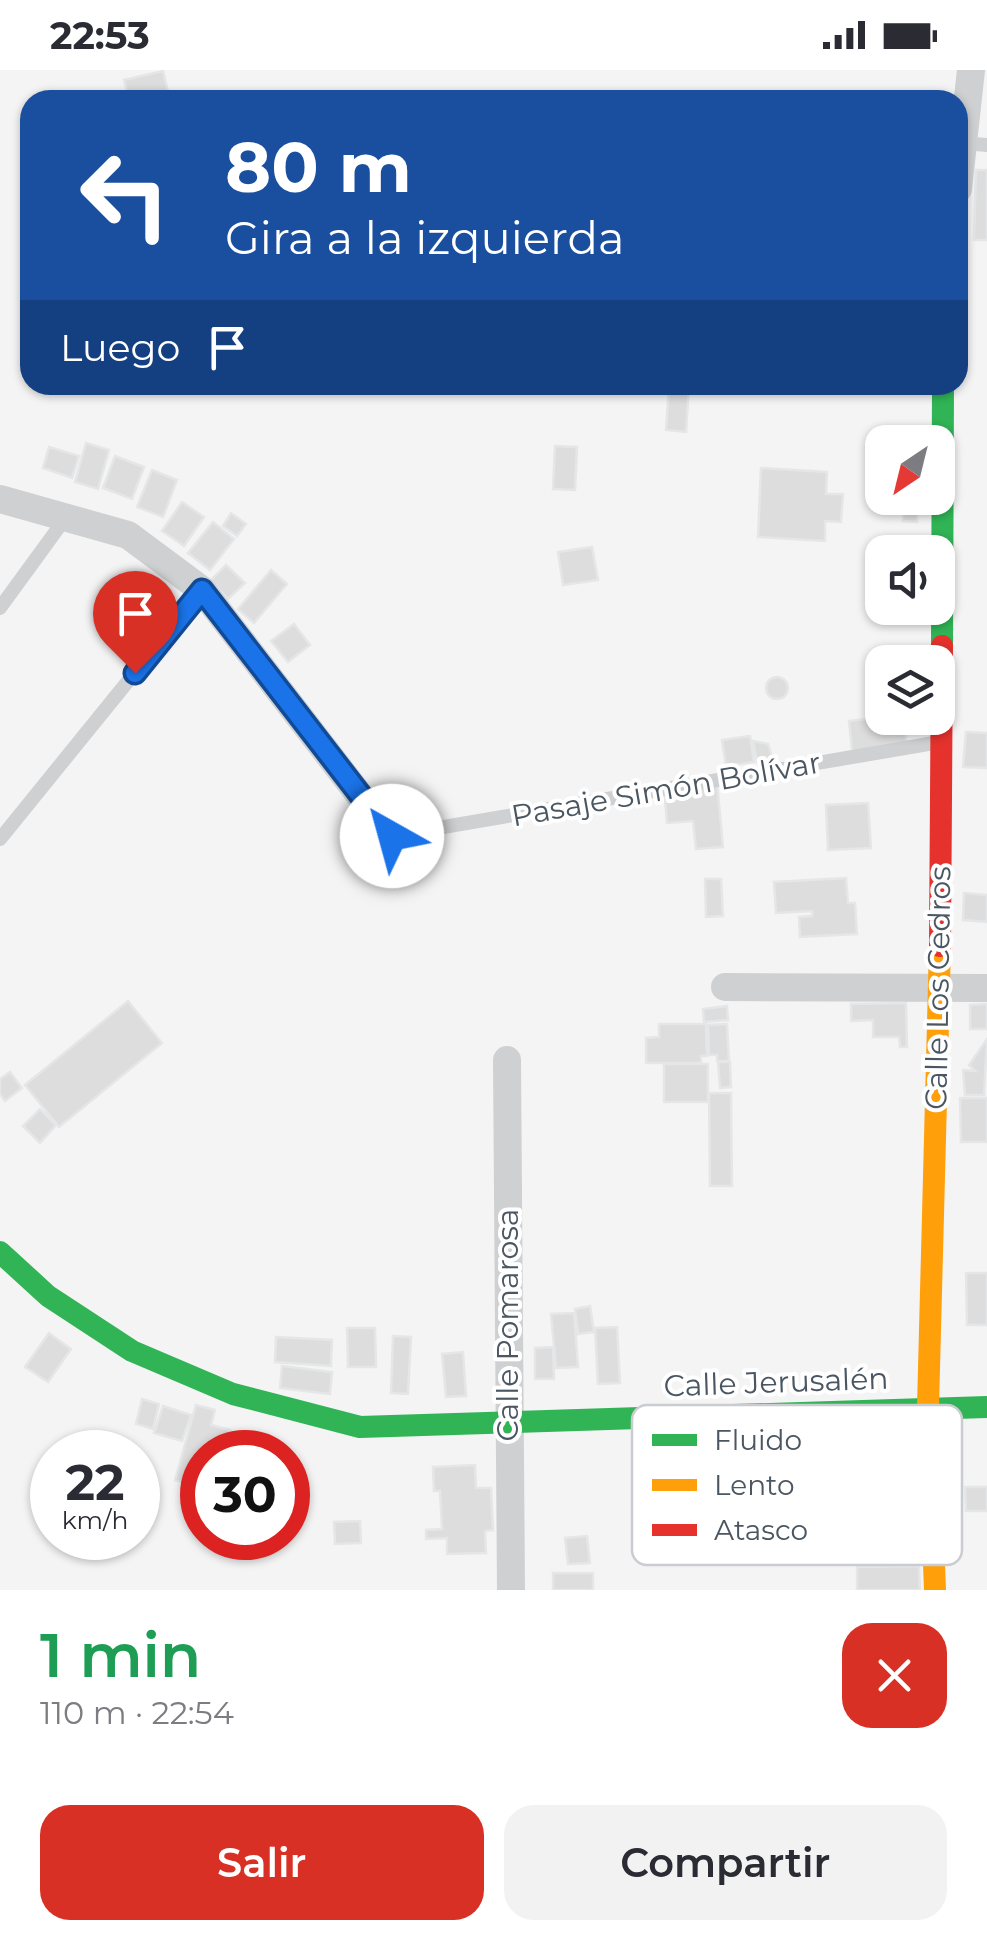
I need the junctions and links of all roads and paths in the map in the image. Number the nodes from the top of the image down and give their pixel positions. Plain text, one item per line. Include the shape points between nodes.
1 (970, 70) edge
2 (975, 144) edge
3 (943, 395) edge
4 (0, 499) edge
5 (67, 516) junction
6 (202, 590) junction
7 (0, 608) edge
8 (941, 742) junction
9 (392, 836) joint
10 (0, 839) edge
11 (725, 988) dead end
12 (940, 988) junction
13 (987, 988) edge
14 (507, 1060) dead end
15 (0, 1252) edge
16 (928, 1405) edge
17 (632, 1418) edge
18 (507, 1423) junction
19 (934, 1565) edge
20 (511, 1590) edge
21 (935, 1590) edge

1 - 2 street
3 - 8 street, Calle Los Cedros
4 - 5 street
5 - 6 street via 128,535
5 - 7 lane
6 - 9 street
6 - 10 lane
8 - 9 lane, Pasaje Simón Bolívar
8 - 12 street, Calle Los Cedros
11 - 12 street
12 - 13 street
12 - 16 street, Calle Los Cedros
14 - 18 street, Calle Pomarosa
15 - 18 street, Calle Jerusalén via 48,1296 132,1351 233,1394 360,1427
17 - 18 street, Calle Jerusalén
18 - 20 street, Calle Pomarosa
19 - 21 street, Calle Los Cedros

